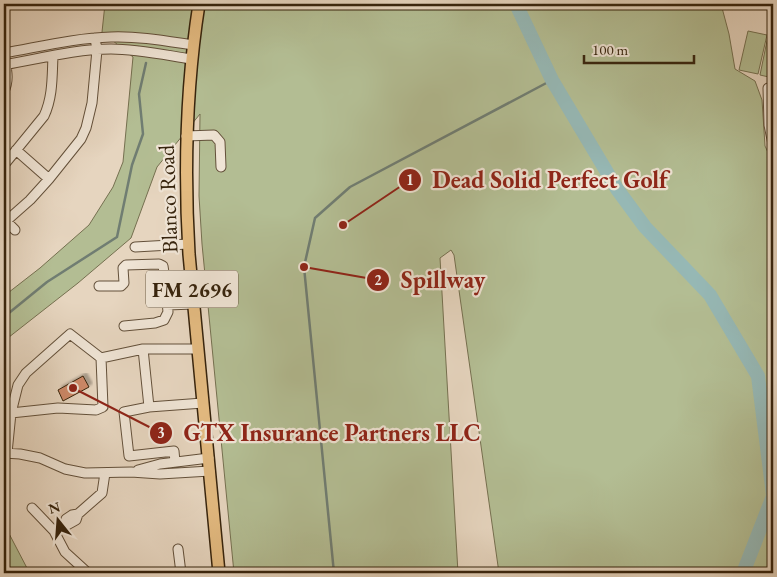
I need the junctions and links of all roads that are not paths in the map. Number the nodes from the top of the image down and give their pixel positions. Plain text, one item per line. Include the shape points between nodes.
1 (200, 4) edge
2 (95, 38) junction
3 (193, 45) junction
4 (97, 50) junction
5 (53, 56) junction
6 (191, 59) junction
7 (4, 60) edge
8 (768, 88) dead end
9 (4, 92) edge
10 (186, 136) junction
11 (773, 144) edge
12 (16, 150) junction
13 (4, 165) edge
14 (221, 167) dead end
15 (49, 179) junction
16 (5, 222) edge
17 (15, 230) dead end
18 (188, 244) junction
19 (135, 247) dead end
20 (191, 278) junction
21 (164, 279) junction
22 (99, 286) dead end
23 (194, 304) junction
24 (167, 305) junction
25 (124, 326) dead end
26 (143, 349) junction
27 (198, 349) junction
28 (101, 358) junction
29 (203, 403) junction
30 (149, 407) junction
31 (11, 413) junction
32 (6, 453) edge
33 (209, 458) junction
34 (175, 462) junction
35 (210, 471) junction
36 (131, 472) junction
37 (105, 473) junction
38 (32, 508) dead end
39 (54, 531) junction
40 (178, 549) dead end
41 (88, 573) edge
42 (181, 573) edge
43 (219, 573) edge

1 - 3 main road, Blanco Road / FM 2696
2 - 3 street via 131,37
2 - 4 street
2 - 7 street via 76,40
3 - 6 main road, Blanco Road / FM 2696
4 - 5 street
4 - 6 street via 147,52
4 - 15 street via 86,128
5 - 7 street
5 - 12 street via 48,109
6 - 10 main road, Blanco Road / FM 2696
7 - 9 street via 8,76
8 - 11 street
10 - 14 street via 214,135 220,142
10 - 18 main road, Blanco Road / FM 2696
12 - 13 street
12 - 15 street
15 - 16 street
16 - 17 street
18 - 19 street
18 - 20 main road, Blanco Road / FM 2696
20 - 21 street
20 - 23 main road, Blanco Road / FM 2696
21 - 22 street via 160,264 126,264 121,286
21 - 24 street
23 - 24 street
23 - 27 main road, Blanco Road / FM 2696
24 - 25 street via 164,320
26 - 27 street
26 - 28 street
26 - 30 street
27 - 29 main road, Blanco Road / FM 2696
28 - 31 street via 70,334 26,373 18,385
28 - 31 street via 103,407 96,410 58,408
29 - 30 street
29 - 33 main road, Blanco Road / FM 2696
30 - 34 street via 124,412 129,456 174,451
31 - 32 street
32 - 37 street via 40,458 74,471
33 - 34 street
33 - 35 main road, Blanco Road / FM 2696
34 - 36 street
35 - 36 street
35 - 43 main road, Blanco Road / FM 2696
36 - 37 street
37 - 39 street via 102,493 78,514 76,520
38 - 39 street
39 - 41 street via 65,552
40 - 42 street

